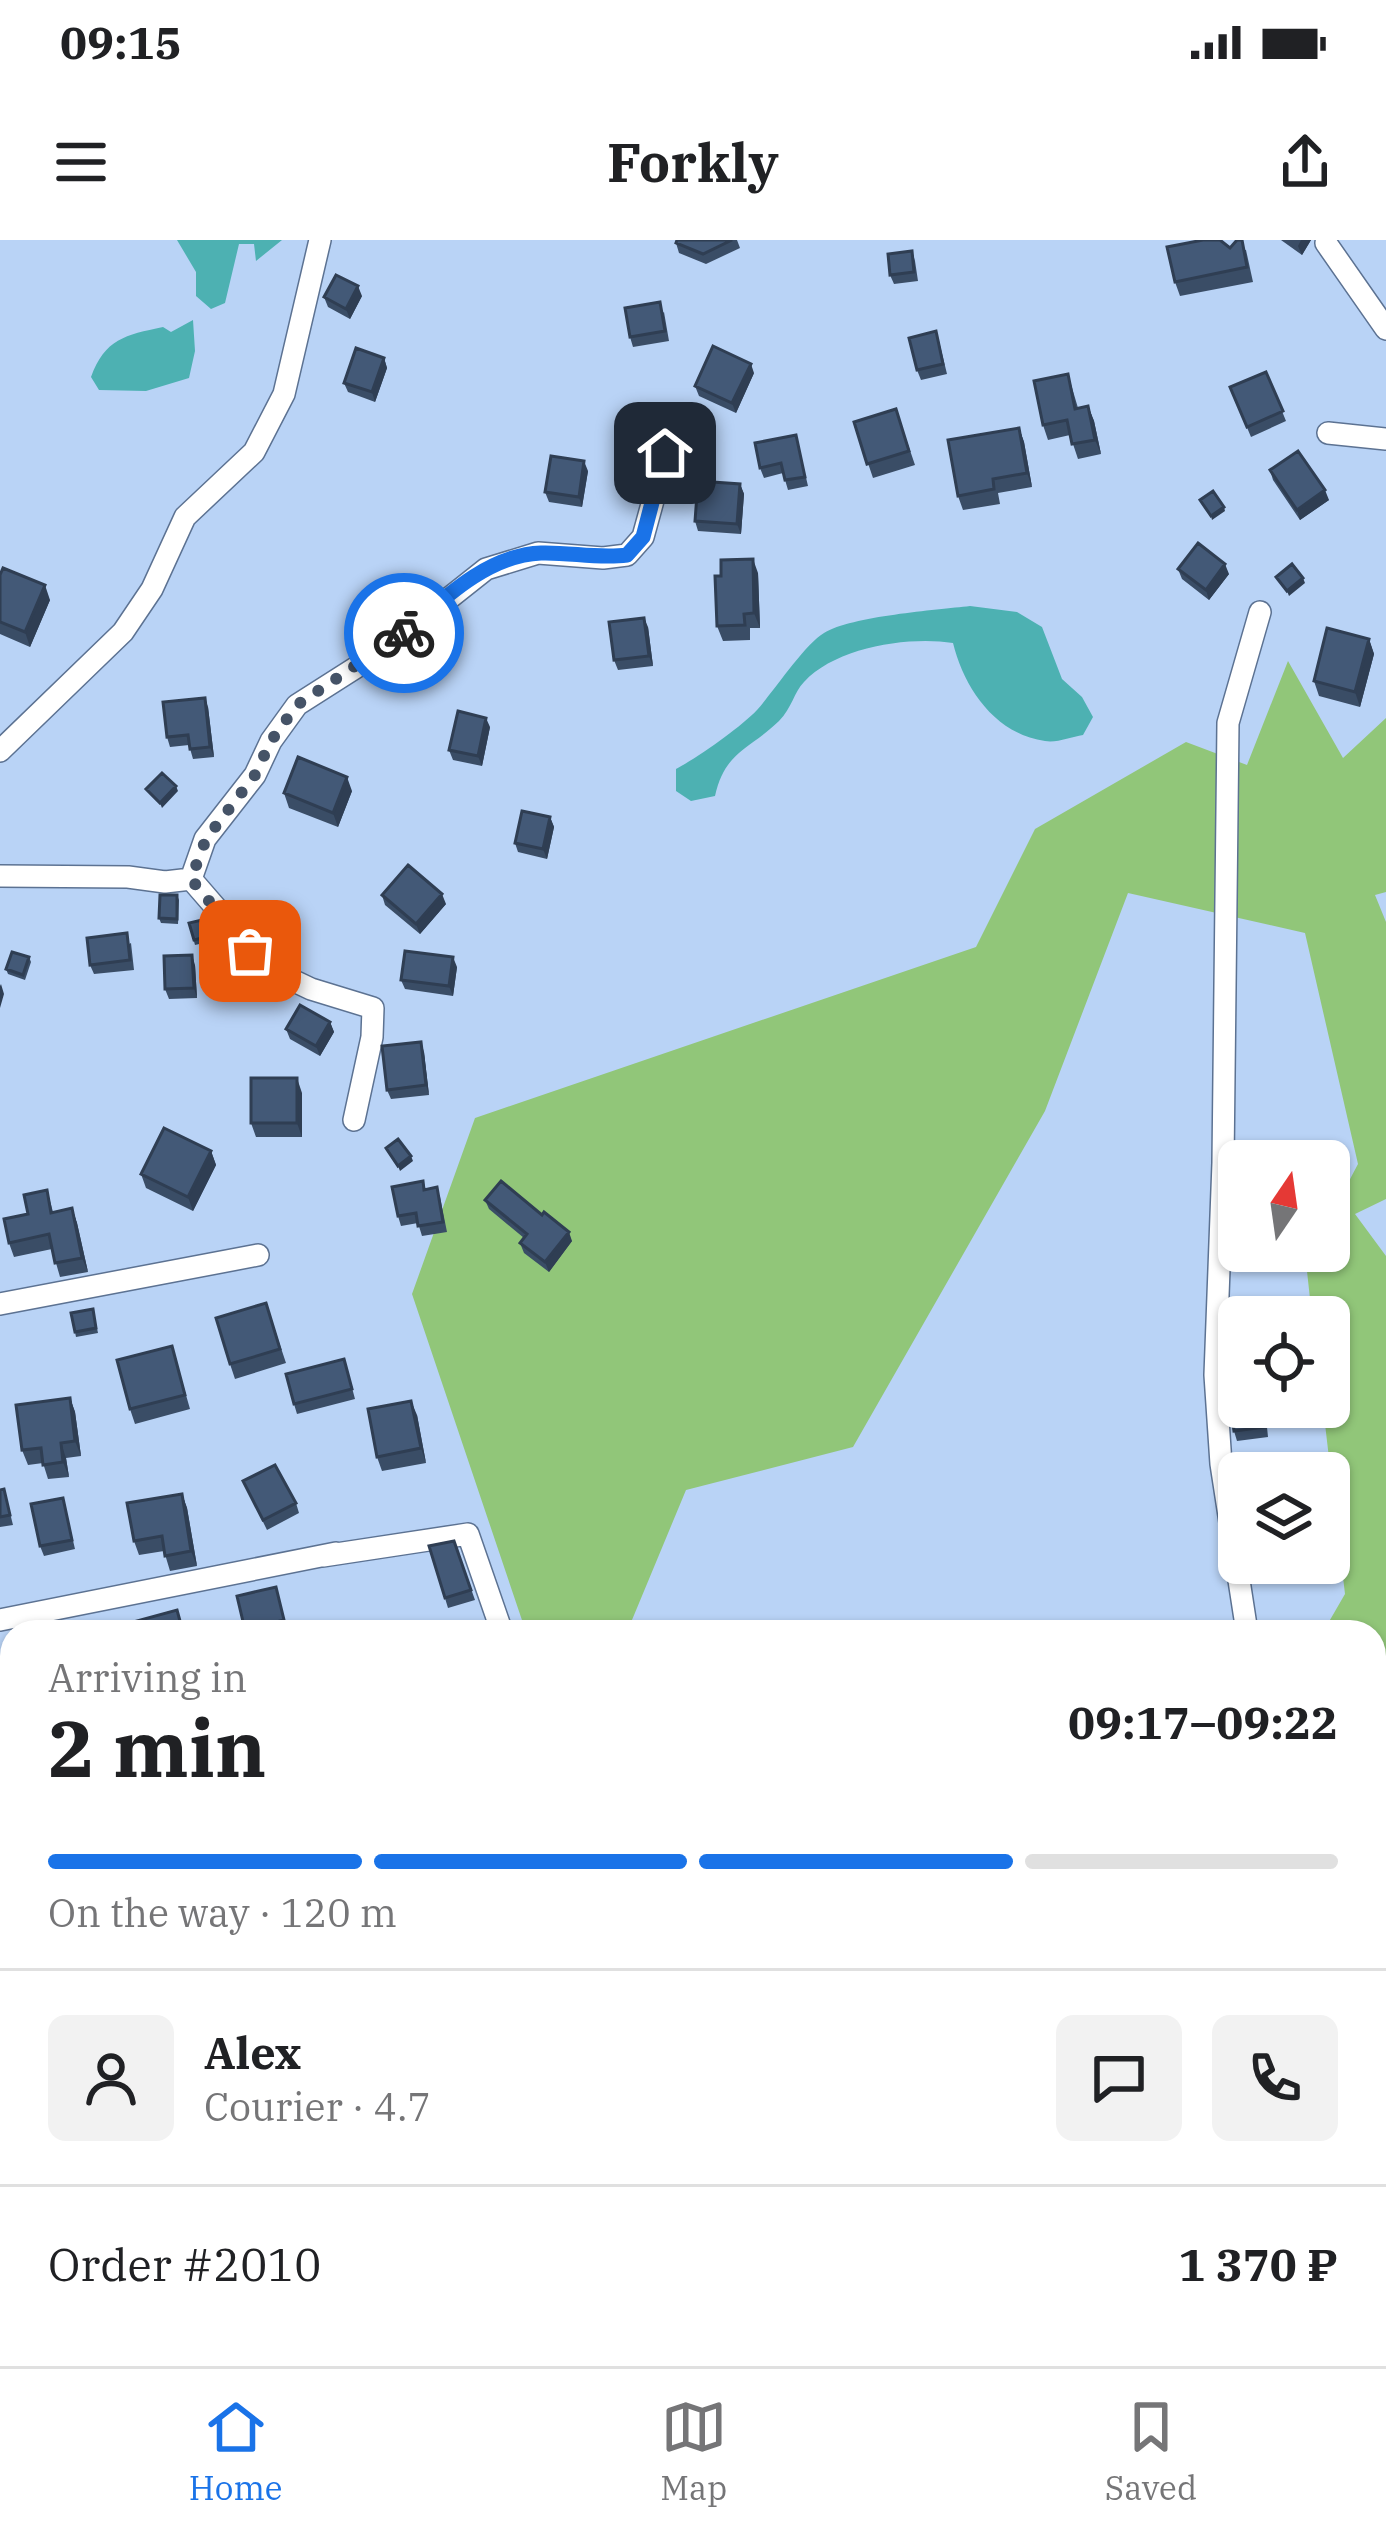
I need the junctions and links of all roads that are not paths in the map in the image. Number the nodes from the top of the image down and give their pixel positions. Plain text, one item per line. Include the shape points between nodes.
1 (320, 240) edge
2 (1326, 243) dead end
3 (1386, 329) edge
4 (1328, 433) dead end
5 (1386, 439) edge
6 (665, 453) dead end
7 (1260, 612) dead end
8 (0, 751) edge
9 (0, 876) edge
10 (191, 879) junction
11 (354, 1120) dead end
12 (258, 1255) dead end
13 (0, 1304) edge
14 (9, 1618) edge
15 (498, 1620) edge
16 (1245, 1620) edge

1 - 8 street via 284,394 254,452 184,517 123,632
2 - 3 street
4 - 5 street
6 - 10 street via 643,537 627,555 538,553 486,569 297,705 206,839
7 - 16 street via 1228,723 1215,1375
9 - 10 street
10 - 11 street via 269,969 373,1008
12 - 13 street
14 - 15 street via 468,1534

